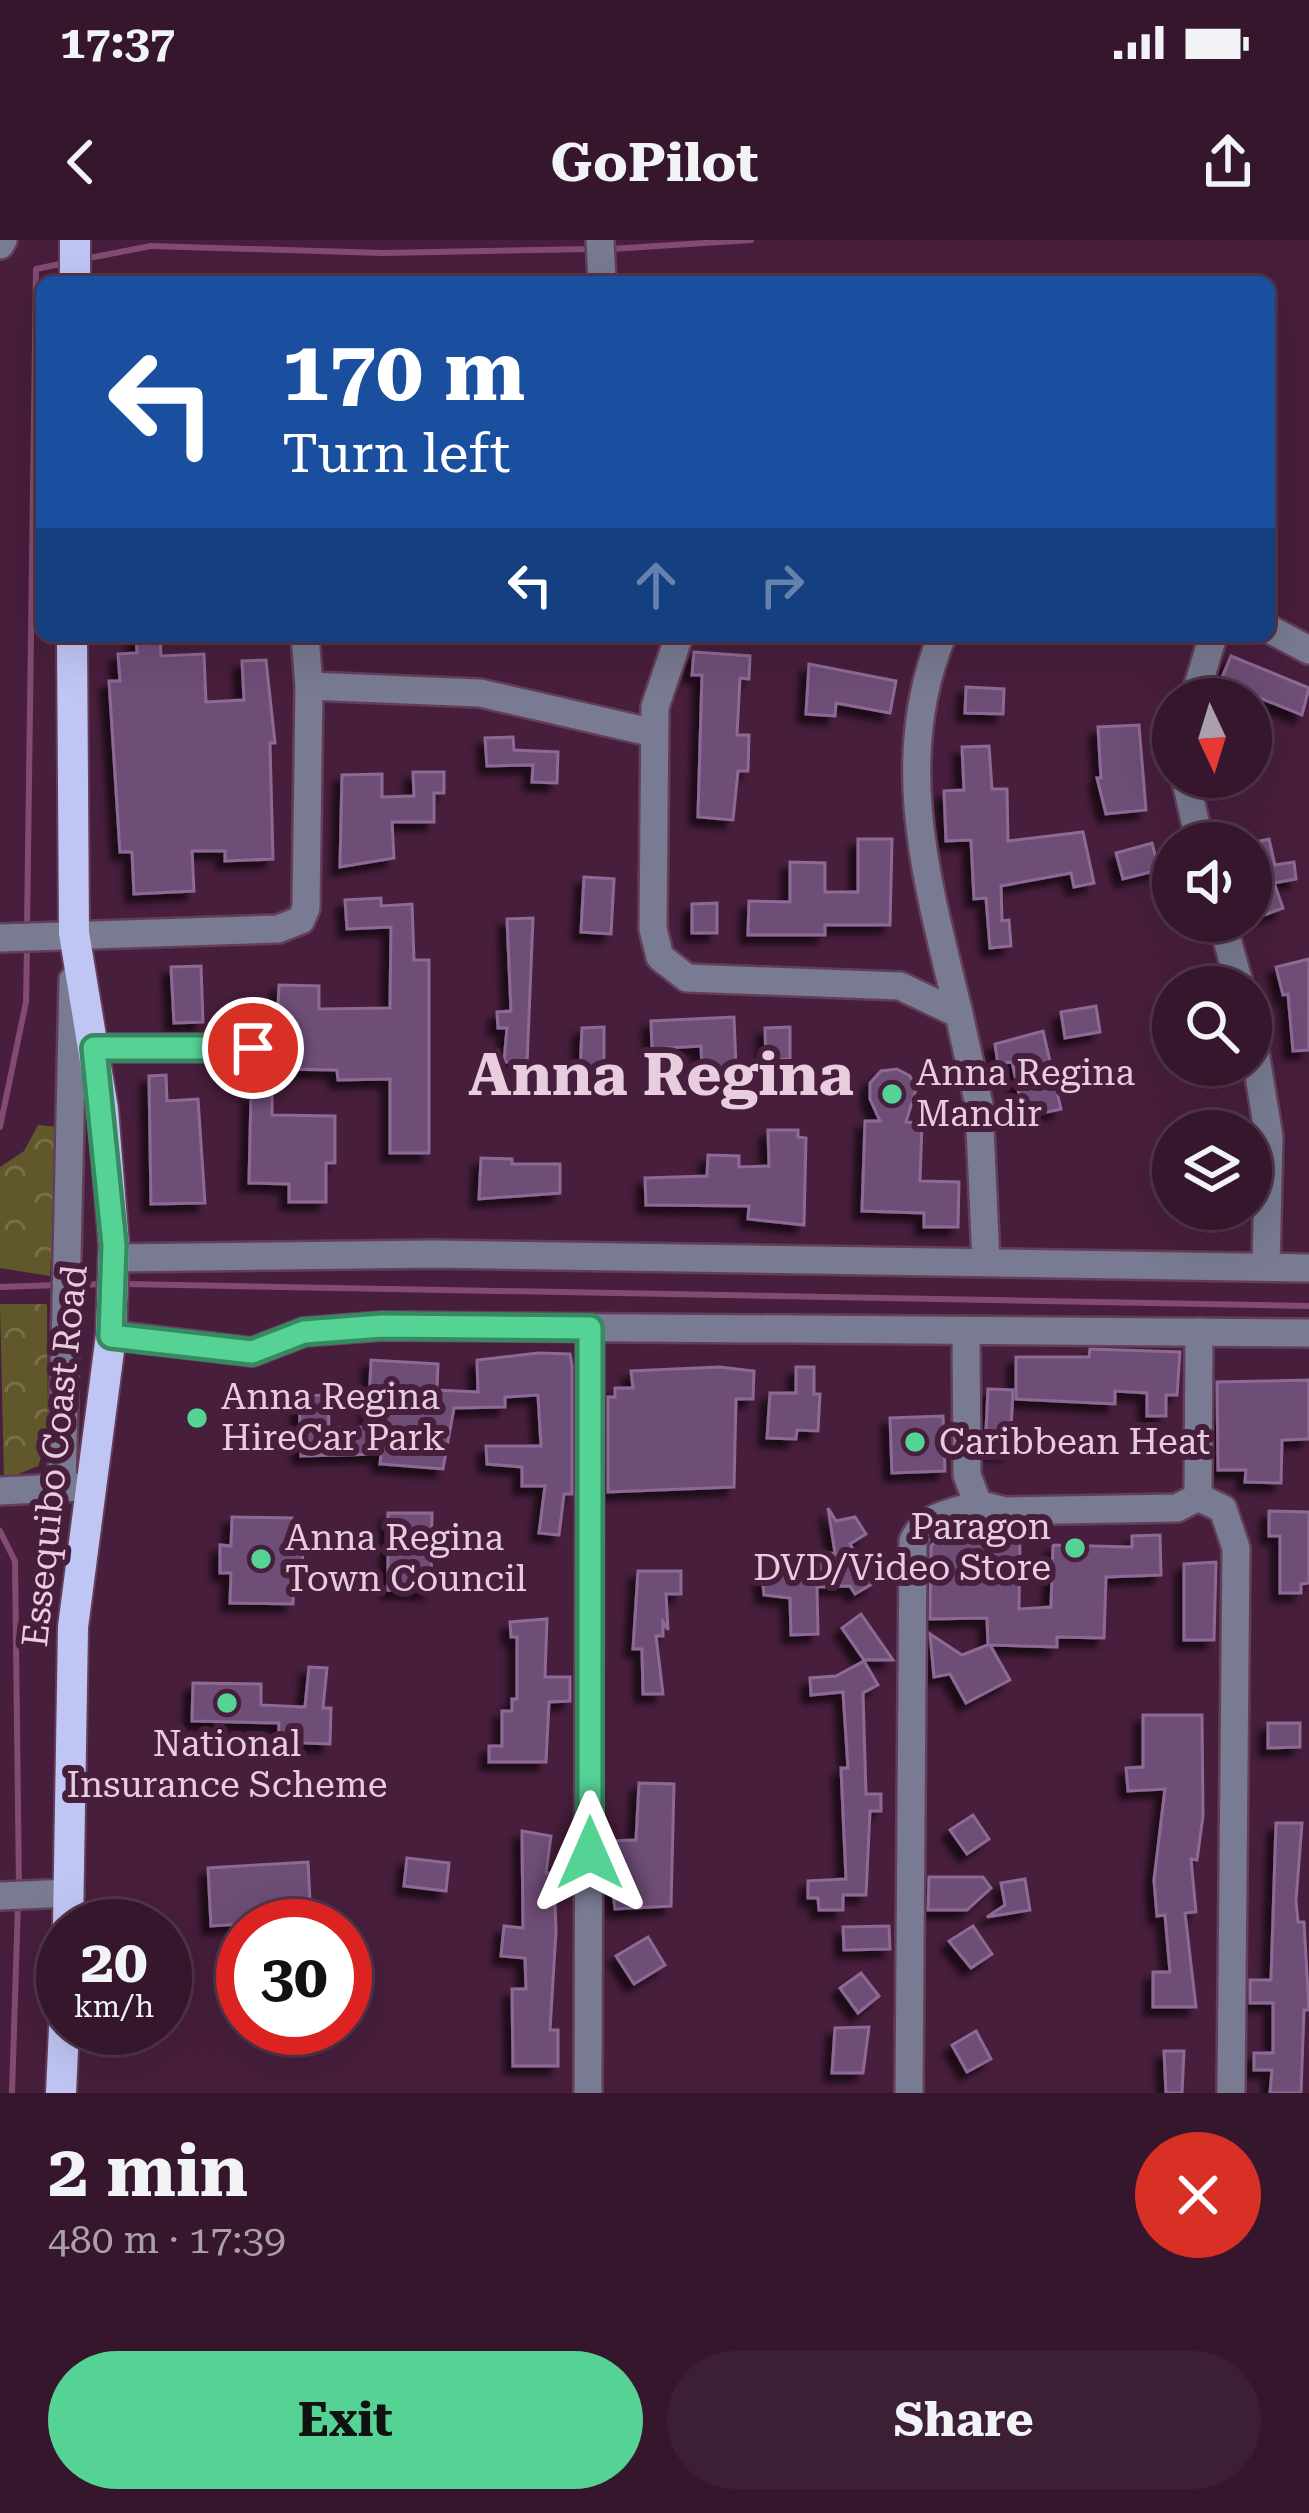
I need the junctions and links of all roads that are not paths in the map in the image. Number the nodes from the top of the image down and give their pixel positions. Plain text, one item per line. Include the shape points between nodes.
1 (75, 240) edge
2 (600, 240) edge
3 (75, 276) edge
4 (600, 276) edge
5 (1275, 632) edge
6 (72, 642) edge
7 (305, 642) edge
8 (677, 642) edge
9 (940, 642) edge
10 (1211, 642) edge
11 (1309, 650) edge
12 (1200, 678) edge
13 (309, 686) junction
14 (655, 733) junction
15 (64, 934) junction
16 (4, 938) edge
17 (959, 1014) junction
18 (94, 1048) junction
19 (253, 1048) dead end
20 (1261, 1086) edge
21 (986, 1262) junction
22 (114, 1265) junction
23 (1266, 1265) junction
24 (1309, 1268) edge
25 (112, 1327) junction
26 (590, 1328) junction
27 (966, 1330) junction
28 (1199, 1332) junction
29 (1309, 1333) edge
30 (75, 1488) junction
31 (1, 1491) edge
32 (1198, 1497) junction
33 (978, 1504) junction
34 (70, 1893) junction
35 (0, 1896) edge
36 (70, 1899) edge
37 (63, 2055) edge
38 (62, 2093) edge
39 (588, 2093) edge
40 (909, 2093) edge
41 (1231, 2093) edge

1 - 3 main road
2 - 4 street
5 - 11 street
6 - 15 main road, Essequibo Coast Road
7 - 13 street
8 - 14 street via 655,707
9 - 17 street via 916,722 918,841
10 - 12 street
13 - 14 street via 480,693
13 - 15 street via 301,920 278,929
14 - 17 street via 653,929 674,974 901,986
15 - 16 street
15 - 18 main road, Essequibo Coast Road
15 - 30 street via 65,1328
17 - 21 street via 979,1106
18 - 19 street
18 - 22 main road, Essequibo Coast Road
20 - 23 street via 1269,1138
21 - 22 street via 434,1254
21 - 23 street
22 - 25 main road, Essequibo Coast Road
23 - 24 street
25 - 26 street via 252,1352 304,1332
25 - 30 main road, Essequibo Coast Road
26 - 27 street
26 - 39 street
27 - 28 street
27 - 33 street via 967,1474
28 - 29 street
28 - 32 street
30 - 31 street
30 - 34 main road, Essequibo Coast Road
32 - 33 street via 1178,1508 1116,1512
32 - 41 street via 1223,1509 1236,1548
33 - 40 street via 933,1518 913,1541
34 - 35 street
34 - 36 main road, Essequibo Coast Road
37 - 38 main road

